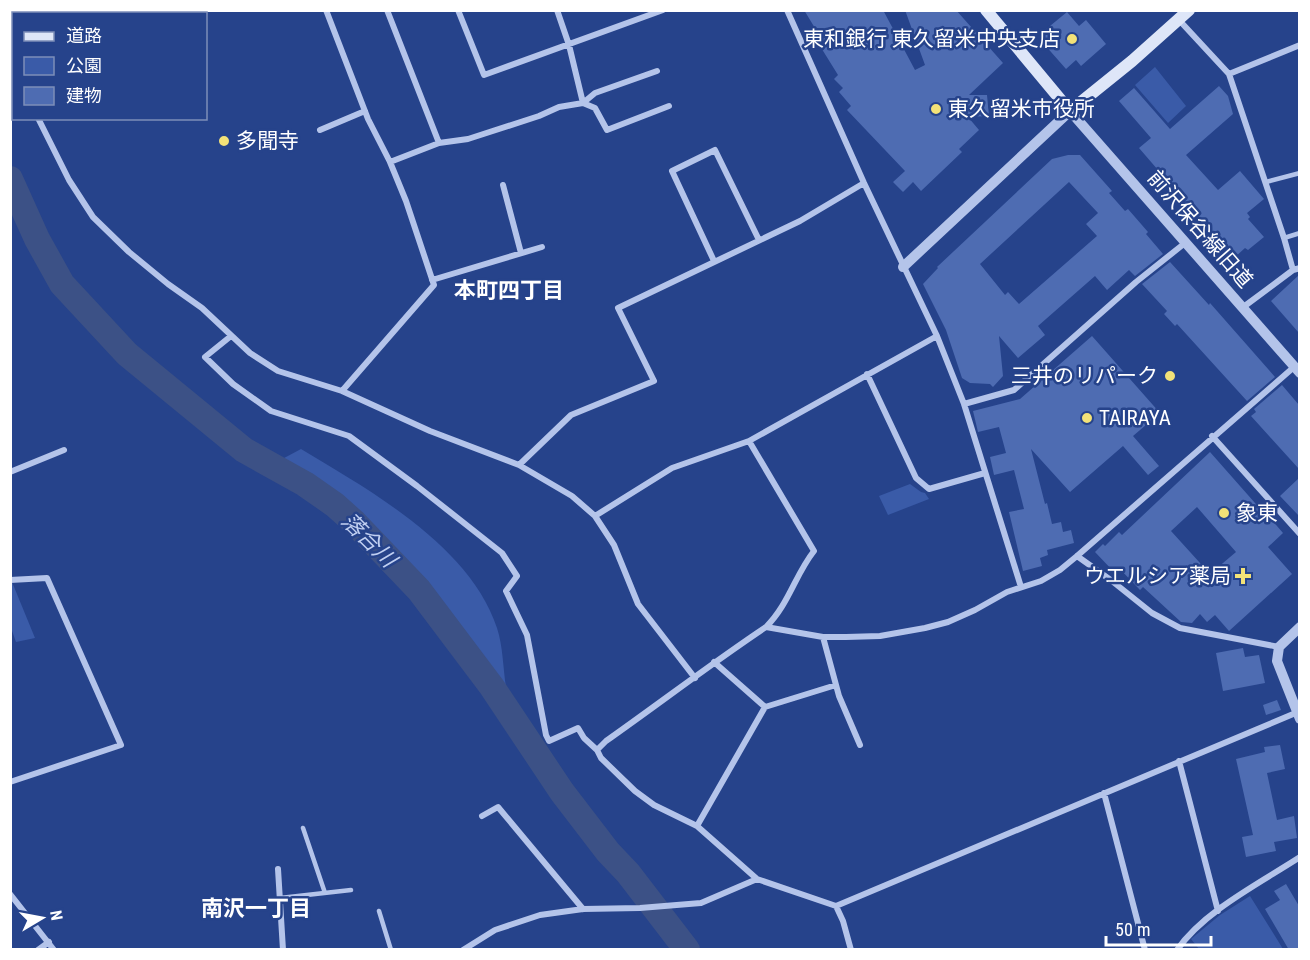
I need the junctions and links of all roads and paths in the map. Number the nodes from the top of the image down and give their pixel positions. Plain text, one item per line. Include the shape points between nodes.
1 (326, 10) edge
2 (387, 10) edge
3 (458, 10) edge
4 (557, 10) edge
5 (663, 10) edge
6 (787, 10) edge
7 (986, 10) edge
8 (1190, 10) edge
9 (1179, 20) junction
10 (569, 45) junction
11 (1299, 45) edge
12 (657, 71) dead end
13 (1230, 74) junction
14 (584, 103) junction
15 (669, 106) dead end
16 (365, 111) junction
17 (1070, 111) junction
18 (39, 120) edge
19 (320, 130) dead end
20 (439, 143) junction
21 (390, 162) junction
22 (1299, 173) edge
23 (1266, 182) junction
24 (864, 183) junction
25 (503, 185) dead end
26 (1299, 233) edge
27 (1284, 238) junction
28 (759, 240) junction
29 (1185, 243) junction
30 (542, 247) dead end
31 (520, 254) junction
32 (714, 261) junction
33 (903, 267) junction
34 (1296, 269) edge
35 (432, 280) junction
36 (1242, 308) junction
37 (231, 336) junction
38 (937, 336) junction
39 (1297, 370) edge
40 (867, 374) junction
41 (342, 391) junction
42 (964, 404) junction
43 (1212, 436) junction
44 (749, 441) junction
45 (64, 450) dead end
46 (519, 465) junction
47 (10, 472) edge
48 (985, 473) junction
49 (595, 516) junction
50 (1299, 534) edge
51 (1077, 556) junction
52 (10, 580) edge
53 (1022, 587) junction
54 (766, 627) junction
55 (1299, 627) edge
56 (823, 637) junction
57 (1279, 647) junction
58 (714, 662) junction
59 (695, 678) junction
60 (836, 685) junction
61 (765, 707) junction
62 (1299, 716) edge
63 (860, 745) dead end
64 (597, 750) junction
65 (1179, 760) junction
66 (10, 782) edge
67 (1104, 793) junction
68 (482, 816) dead end
69 (697, 826) junction
70 (303, 828) dead end
71 (1299, 857) edge
72 (279, 869) dead end
73 (757, 879) junction
74 (351, 890) dead end
75 (325, 893) junction
76 (10, 894) edge
77 (280, 898) junction
78 (836, 906) junction
79 (583, 909) junction
80 (379, 911) dead end
81 (1218, 911) junction
82 (49, 942) junction
83 (38, 950) edge
84 (54, 950) edge
85 (283, 950) edge
86 (391, 950) edge
87 (464, 950) edge
88 (851, 950) edge
89 (1145, 950) edge
90 (1178, 950) edge

1 - 16 street
2 - 20 street
3 - 10 street via 484,75
4 - 10 street
5 - 10 street
6 - 24 street
7 - 17 main road
8 - 9 main road
9 - 13 street
9 - 17 main road
10 - 14 street
11 - 13 street
12 - 14 street via 595,93
13 - 23 street
14 - 15 street via 596,108 607,130
14 - 20 street via 559,107 468,139
16 - 19 street
16 - 21 street
17 - 29 street, 前沢保谷線旧道
17 - 33 street
18 - 37 street via 93,217
20 - 21 street
21 - 35 street
22 - 23 lane
23 - 27 street
24 - 28 street
24 - 33 street
25 - 31 street
26 - 27 lane
27 - 34 street
28 - 32 street
28 - 32 street via 715,150 672,171
29 - 36 street, 前沢保谷線旧道
29 - 42 street via 1014,390
30 - 31 street
31 - 35 street
32 - 46 street via 618,308 654,381 571,416
33 - 38 street
34 - 36 street
35 - 41 street via 434,285
36 - 39 street, 前沢保谷線旧道
37 - 41 street via 278,372
37 - 64 street via 205,357 233,384 271,411 349,436 502,554 517,576 506,591 527,635 546,735 549,741 578,728
38 - 40 street
38 - 42 street
39 - 43 street
40 - 44 street
40 - 48 street via 916,478 929,489
41 - 46 street
42 - 48 street
43 - 50 street
43 - 51 street
44 - 49 street via 672,468
44 - 54 street via 814,551 789,598
45 - 47 street
46 - 49 street via 572,496
48 - 53 street
49 - 59 street via 614,545 638,604
51 - 53 street via 1041,581
51 - 57 street via 1152,613 1180,628
52 - 66 street via 47,578 121,745
53 - 56 street via 948,622 925,628 880,636
54 - 56 street
54 - 58 street
55 - 57 street
56 - 60 street
57 - 62 street via 1277,661
58 - 59 street
58 - 61 street
59 - 64 street
60 - 61 street
60 - 63 street
61 - 69 street
62 - 65 street
64 - 69 street via 635,791
65 - 67 street
65 - 81 street
67 - 78 street
67 - 89 street
68 - 79 street via 498,807
69 - 73 street
70 - 75 lane
71 - 81 street
72 - 77 street
73 - 78 street
73 - 79 street via 701,903
74 - 75 lane
75 - 77 lane
76 - 82 street
77 - 85 street
78 - 88 street
79 - 87 street via 513,923
80 - 86 lane
81 - 90 street
82 - 83 street
82 - 84 street

